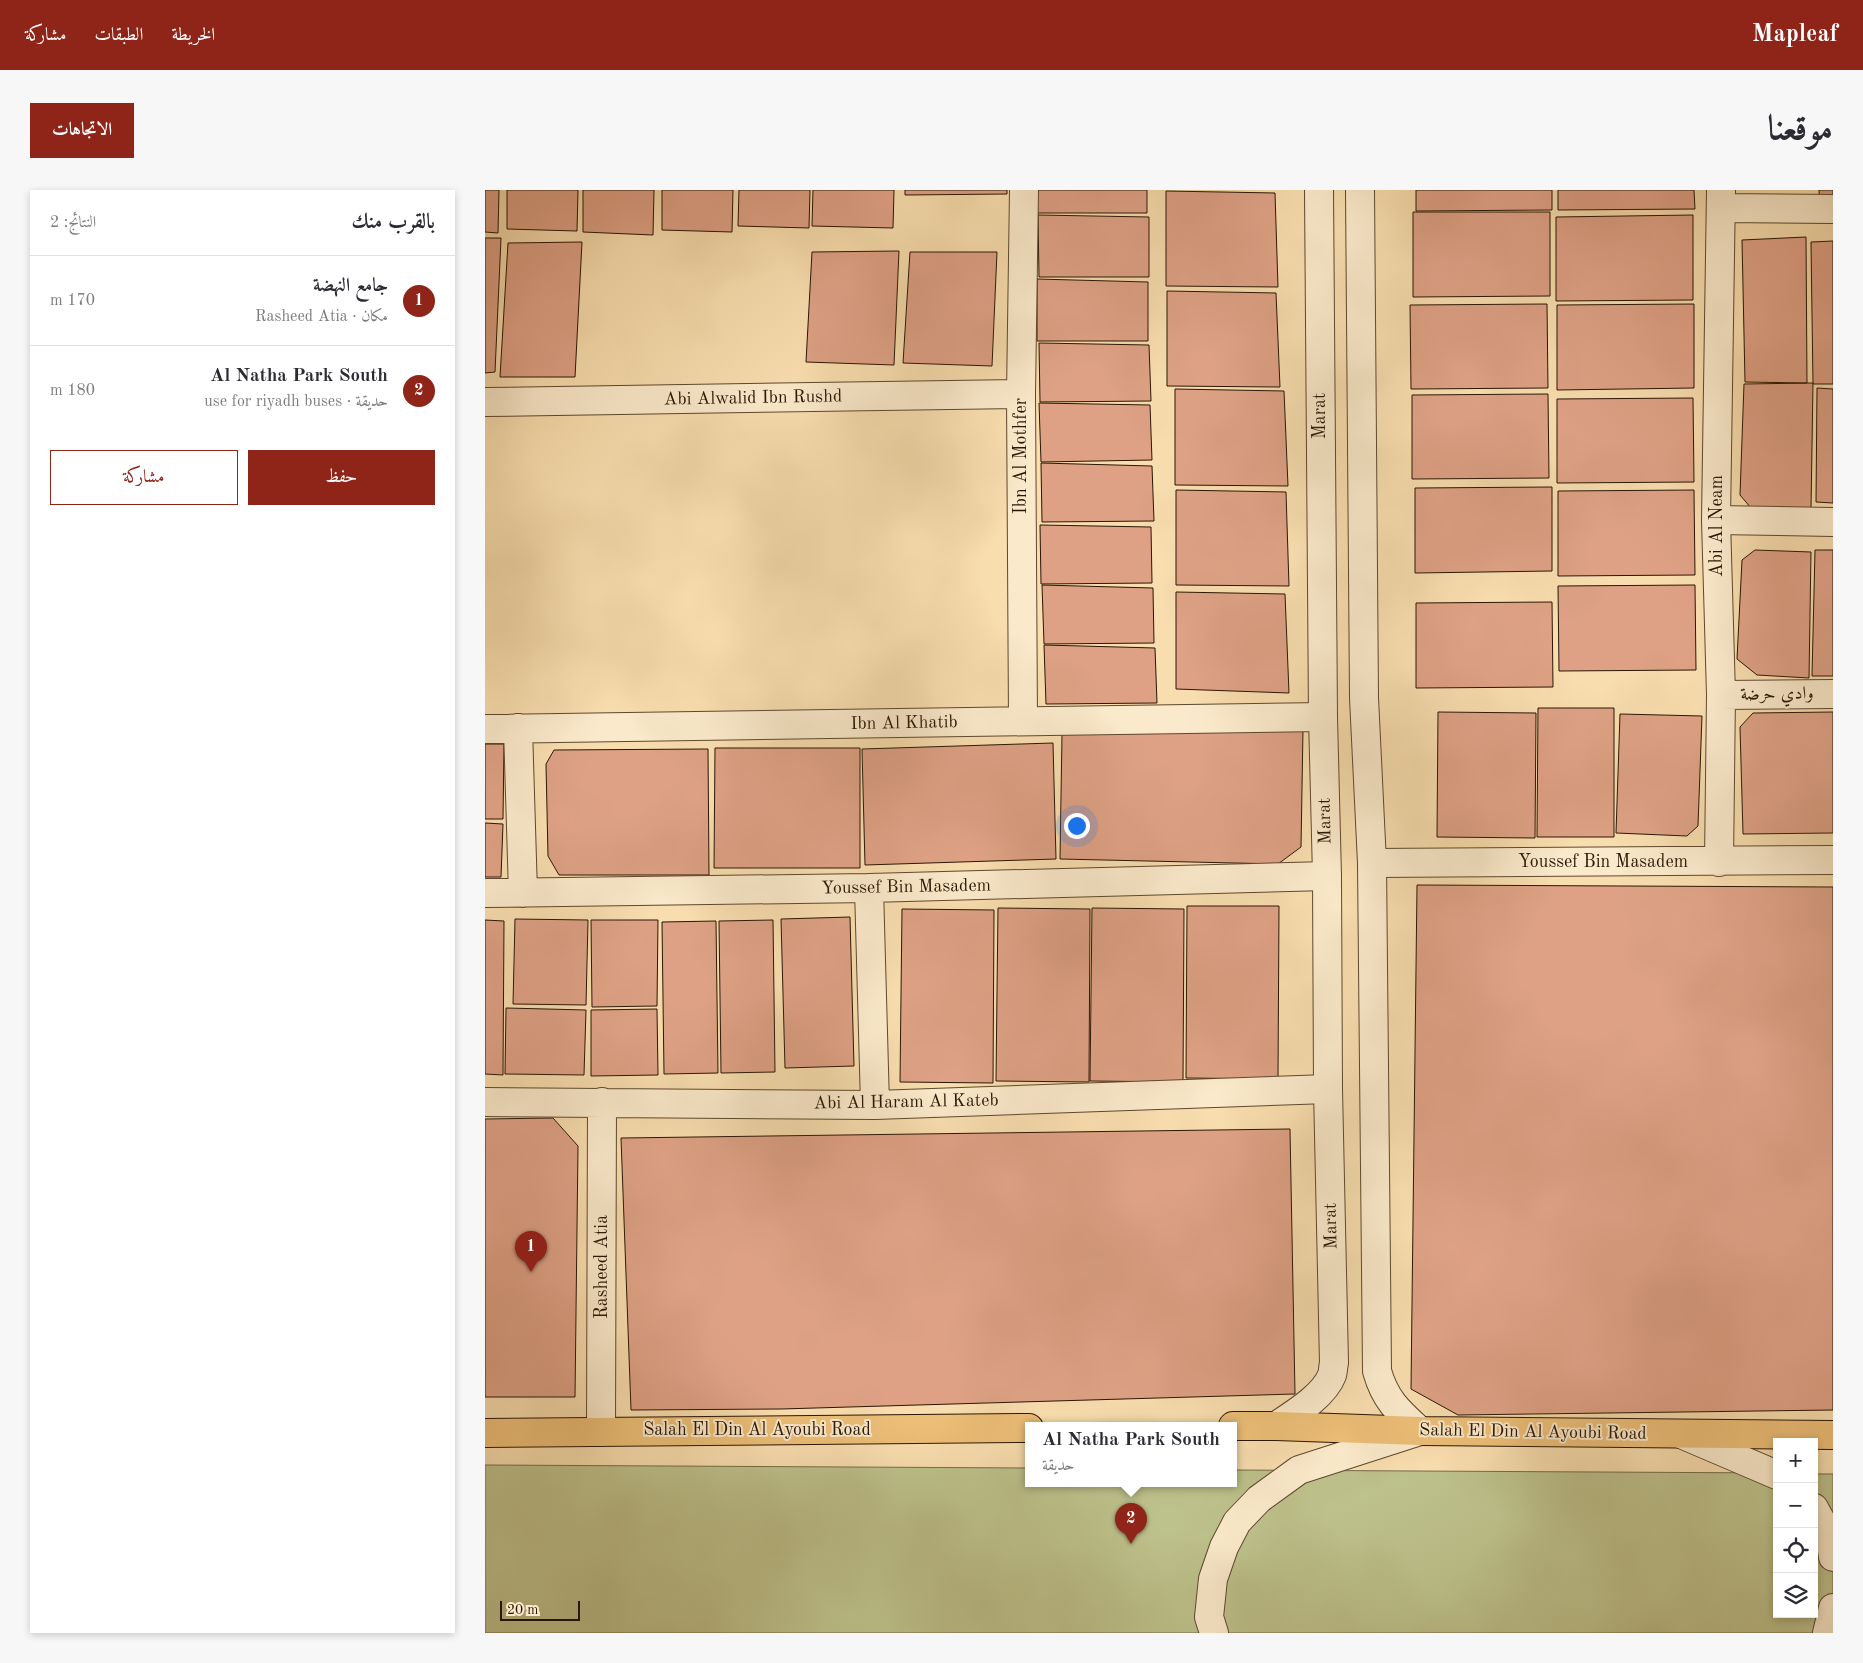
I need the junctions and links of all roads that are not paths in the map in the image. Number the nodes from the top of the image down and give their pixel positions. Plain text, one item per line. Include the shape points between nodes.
1 (1025, 190) edge
2 (1319, 190) edge
3 (1360, 190) edge
4 (1721, 199) edge
5 (1833, 208) edge
6 (1021, 394) junction
7 (485, 402) edge
8 (1716, 520) junction
9 (1833, 522) edge
10 (1833, 694) edge
11 (1721, 695) junction
12 (1323, 717) junction
13 (1023, 721) junction
14 (519, 728) junction
15 (485, 729) edge
16 (1833, 860) edge
17 (1719, 862) junction
18 (1372, 863) junction
19 (1327, 876) junction
20 (869, 888) junction
21 (523, 893) junction
22 (485, 894) edge
23 (1328, 1089) junction
24 (485, 1102) edge
25 (603, 1102) junction
26 (875, 1105) junction
27 (1376, 1290) junction
28 (1332, 1298) junction
29 (1237, 1426) edge
30 (1276, 1426) junction
31 (1025, 1428) edge
32 (1420, 1431) junction
33 (485, 1432) edge
34 (601, 1432) junction
35 (1681, 1434) junction
36 (1833, 1434) edge
37 (1773, 1473) edge
38 (1818, 1515) edge
39 (1833, 1557) edge
40 (1833, 1608) edge
41 (1214, 1633) edge
42 (1827, 1633) edge

1 - 6 street, Ibn Al Mothfer
2 - 12 street, Marat
3 - 18 street via 1364,698
4 - 5 street
4 - 8 street, Abi Al Neam
6 - 7 street, Abi Alwalid Ibn Rushd
6 - 13 street, Ibn Al Mothfer
8 - 9 street
8 - 11 street, Abi Al Neam
10 - 11 street, وادي حرضة
11 - 17 street, Abi Al Neam
12 - 13 street, Ibn Al Khatib
12 - 19 street, Marat
13 - 14 street, Ibn Al Khatib
14 - 15 street, Ibn Al Khatib
14 - 21 street
16 - 17 street, Youssef Bin Masadem
17 - 18 street, Youssef Bin Masadem
18 - 27 street
19 - 20 street, Youssef Bin Masadem
19 - 23 street, Marat
20 - 21 street, Youssef Bin Masadem
20 - 26 street
21 - 22 street, Youssef Bin Masadem
23 - 26 street, Abi Al Haram Al Kateb
23 - 28 street, Marat
24 - 25 street, Abi Al Haram Al Kateb
25 - 26 street, Abi Al Haram Al Kateb
25 - 34 street, Rasheed Atia
27 - 28 street via 1367,1321 1355,1328 1347,1325
27 - 32 street via 1377,1372 1388,1399
28 - 30 street, Marat via 1332,1376 1315,1397
29 - 30 main road, Salah El Din Al Ayoubi Road
30 - 32 main road, Salah El Din Al Ayoubi Road
31 - 34 main road, Salah El Din Al Ayoubi Road
32 - 35 main road, Salah El Din Al Ayoubi Road
32 - 41 street via 1299,1470 1259,1499 1237,1522 1213,1579 1209,1617
33 - 34 main road, Salah El Din Al Ayoubi Road
35 - 36 main road, Salah El Din Al Ayoubi Road
35 - 37 street
38 - 39 street via 1830,1537
40 - 42 street

